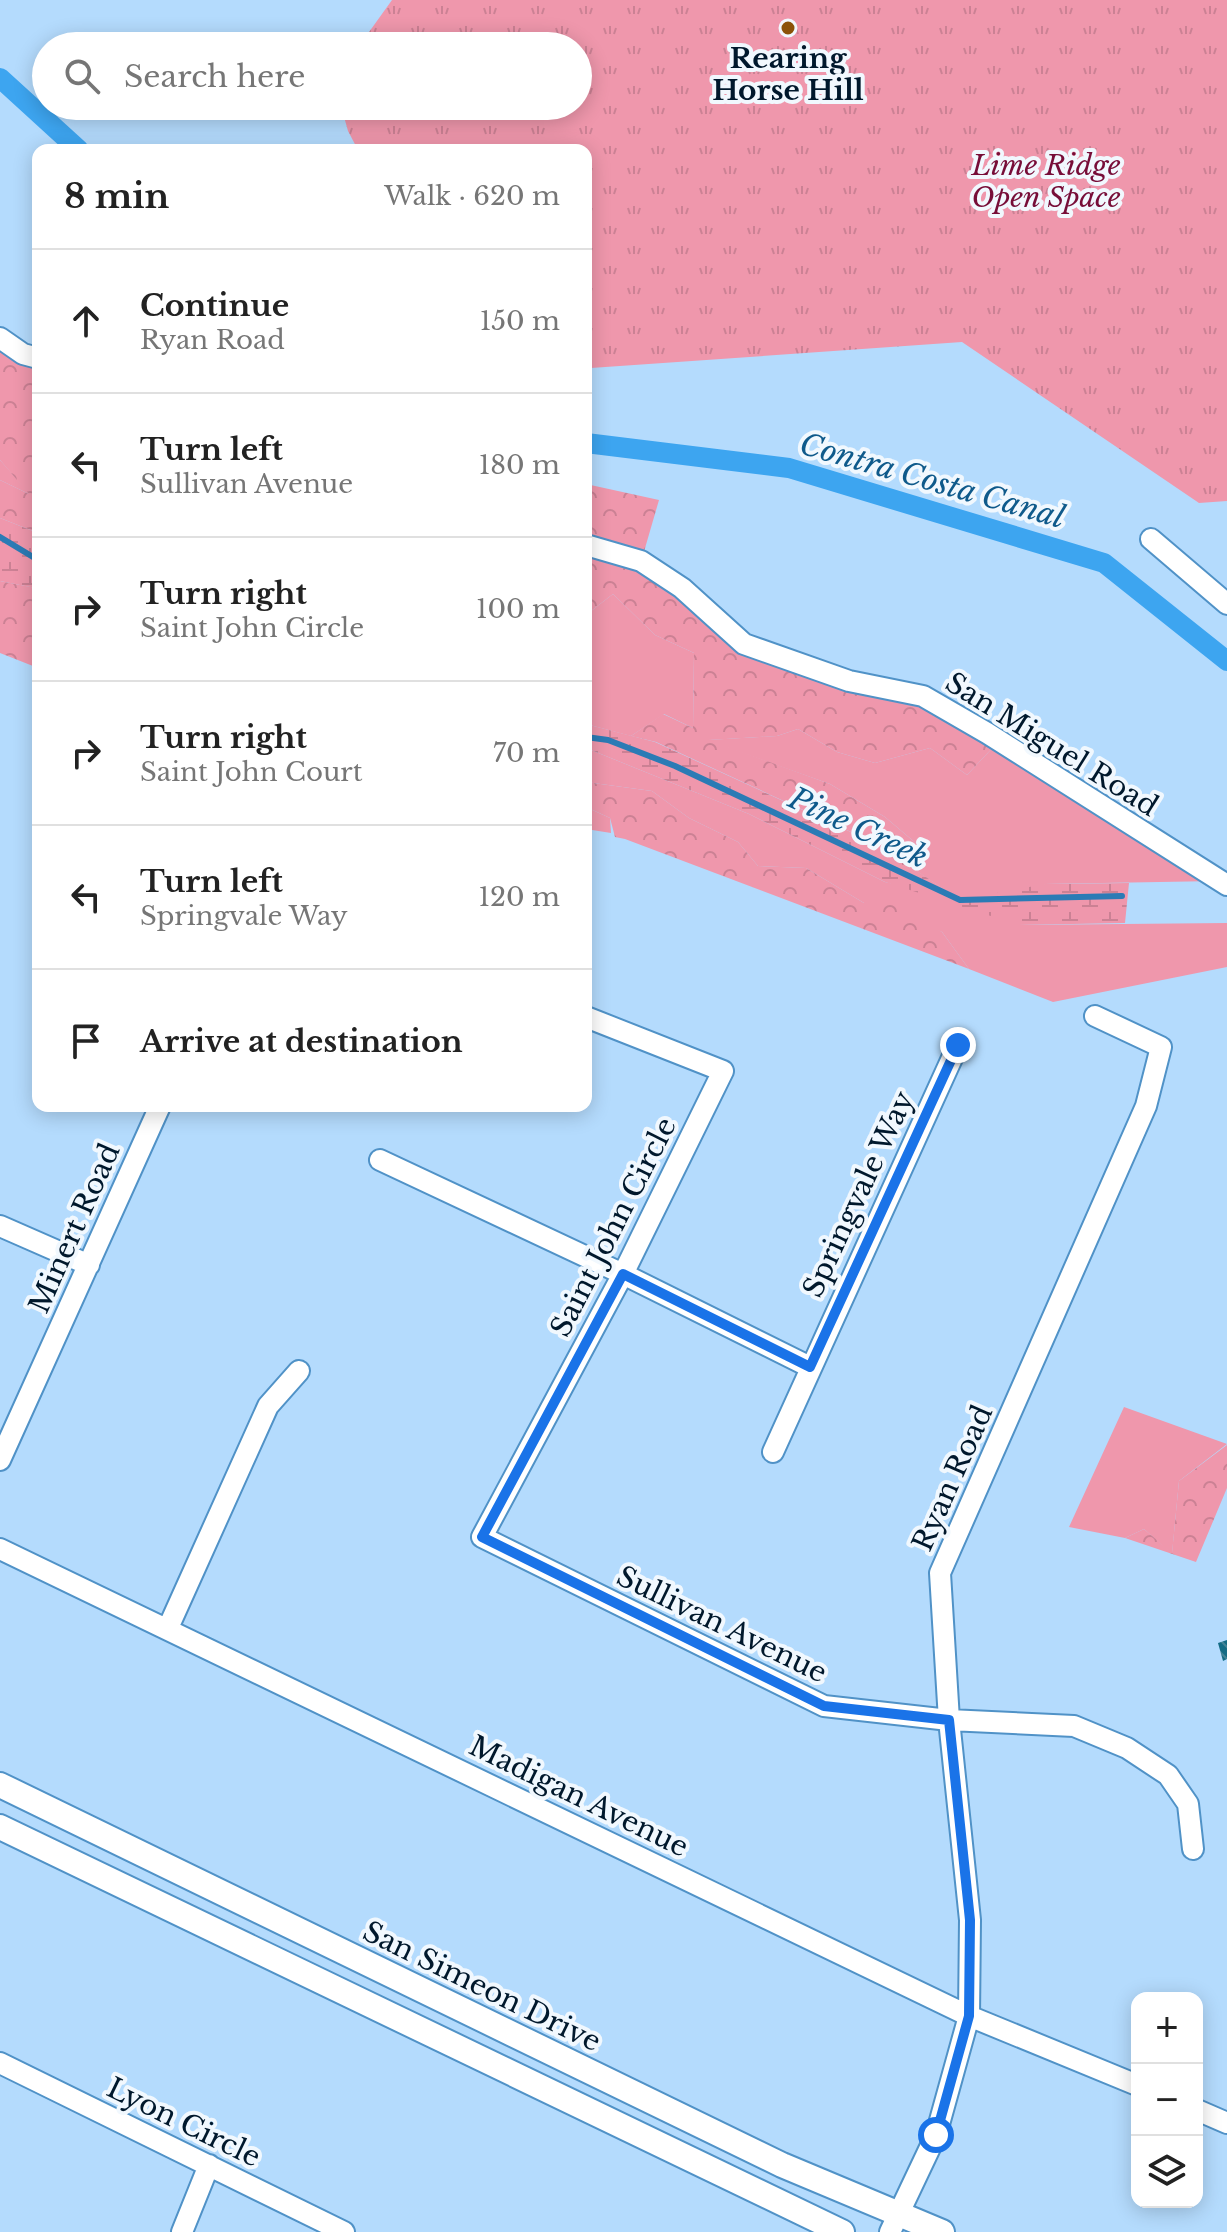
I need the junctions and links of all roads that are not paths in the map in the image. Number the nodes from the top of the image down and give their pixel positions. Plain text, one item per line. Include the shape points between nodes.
1 (0, 338) edge
2 (32, 356) edge
3 (1151, 539) dead end
4 (592, 547) edge
5 (1227, 604) edge
6 (1227, 885) edge
7 (1095, 1016) dead end
8 (592, 1019) edge
9 (958, 1045) dead end
10 (157, 1112) edge
11 (380, 1160) dead end
12 (0, 1226) edge
13 (89, 1265) junction
14 (623, 1274) junction
15 (810, 1367) junction
16 (299, 1371) dead end
17 (773, 1452) dead end
18 (0, 1460) edge
19 (482, 1537) joint
20 (0, 1549) edge
21 (168, 1628) junction
22 (949, 1720) junction
23 (0, 1785) edge
24 (0, 1827) edge
25 (1193, 1849) dead end
26 (969, 2016) junction
27 (0, 2063) edge
28 (1131, 2083) edge
29 (1203, 2113) edge
30 (1227, 2123) edge
31 (209, 2165) junction
32 (894, 2223) edge
33 (182, 2232) edge
34 (344, 2232) edge
35 (842, 2232) edge
36 (942, 2232) edge

1 - 2 street
3 - 5 street
4 - 6 street, San Miguel Road via 641,561 682,588 744,644 849,681 923,696
7 - 22 street, Ryan Road via 1161,1047 1146,1106 940,1573
8 - 14 street, Saint John Circle via 723,1071
9 - 15 street, Springvale Way
10 - 13 street, Minert Road
11 - 14 street
12 - 13 street
13 - 18 street, Minert Road
14 - 15 street
14 - 19 street, Saint John Circle
15 - 17 street, Springvale Way
16 - 21 street via 268,1406
19 - 22 street, Sullivan Avenue via 824,1706
20 - 21 street, Madigan Avenue
21 - 26 street, Madigan Avenue
22 - 25 street, Sullivan Avenue via 1074,1726 1127,1748 1168,1775 1188,1804
22 - 26 street, Ryan Road via 970,1920
23 - 32 street, San Simeon Drive
24 - 35 street
26 - 28 street, Madigan Avenue
26 - 32 street, Ryan Road via 936,2135
27 - 31 street, Lyon Circle
29 - 30 street
31 - 33 street
31 - 34 street, Lyon Circle
32 - 36 street, San Simeon Drive

